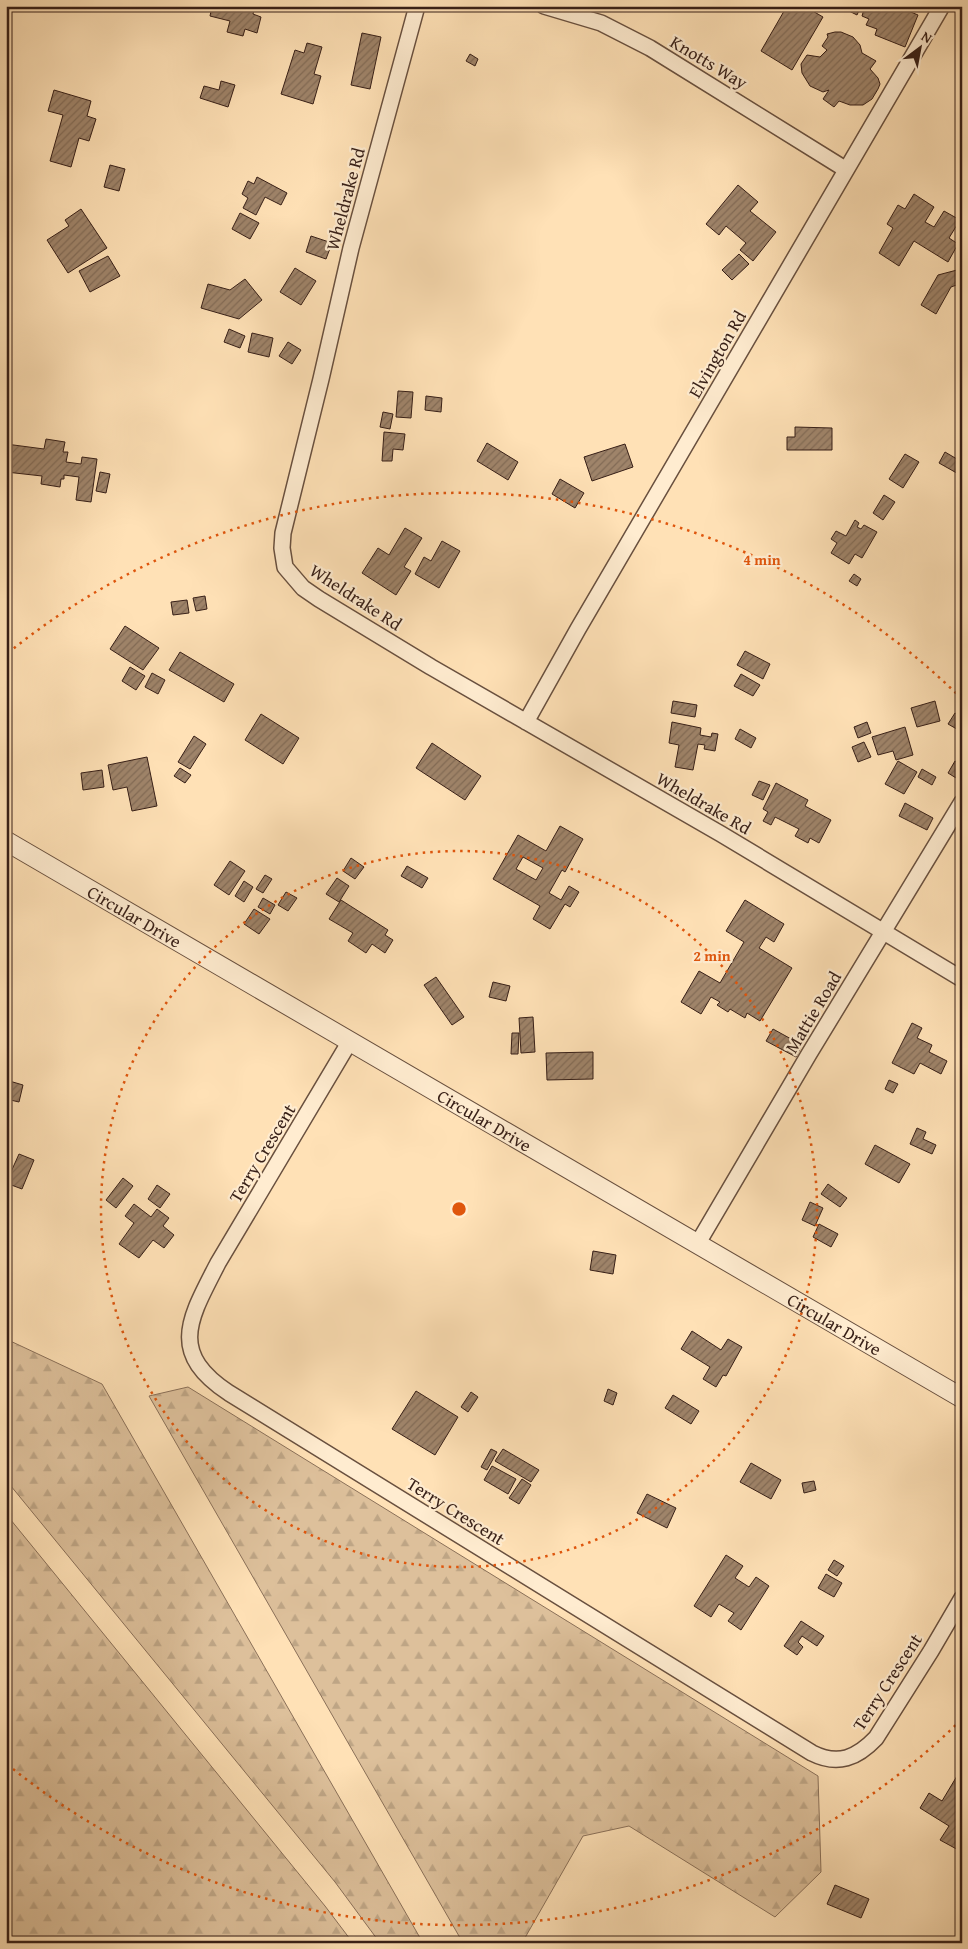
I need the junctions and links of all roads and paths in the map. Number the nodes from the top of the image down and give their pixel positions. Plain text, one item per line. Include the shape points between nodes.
1 (417, 6) edge
2 (544, 6) edge
3 (942, 6) edge
4 (845, 169) junction
5 (526, 722) junction
6 (962, 802) edge
7 (6, 841) edge
8 (884, 932) junction
9 (962, 979) edge
10 (350, 1041) junction
11 (698, 1243) junction
12 (962, 1398) edge
13 (962, 1598) edge

1 - 5 street, Wheldrake Rd via 351,248 283,533 283,559 292,576 311,593
2 - 4 street, Knotts Way via 601,24 650,48
3 - 4 street, Elvington Rd
4 - 5 street, Elvington Rd
5 - 8 street, Wheldrake Rd
6 - 8 street, Mattie Road
7 - 10 street, Circular Drive
8 - 9 street, Wheldrake Rd
8 - 11 street, Mattie Road
10 - 11 street, Circular Drive
10 - 13 street, Terry Crescent via 200,1297 189,1330 189,1343 192,1356 204,1374 229,1393 826,1759 845,1759 858,1754 876,1738
11 - 12 street, Circular Drive

